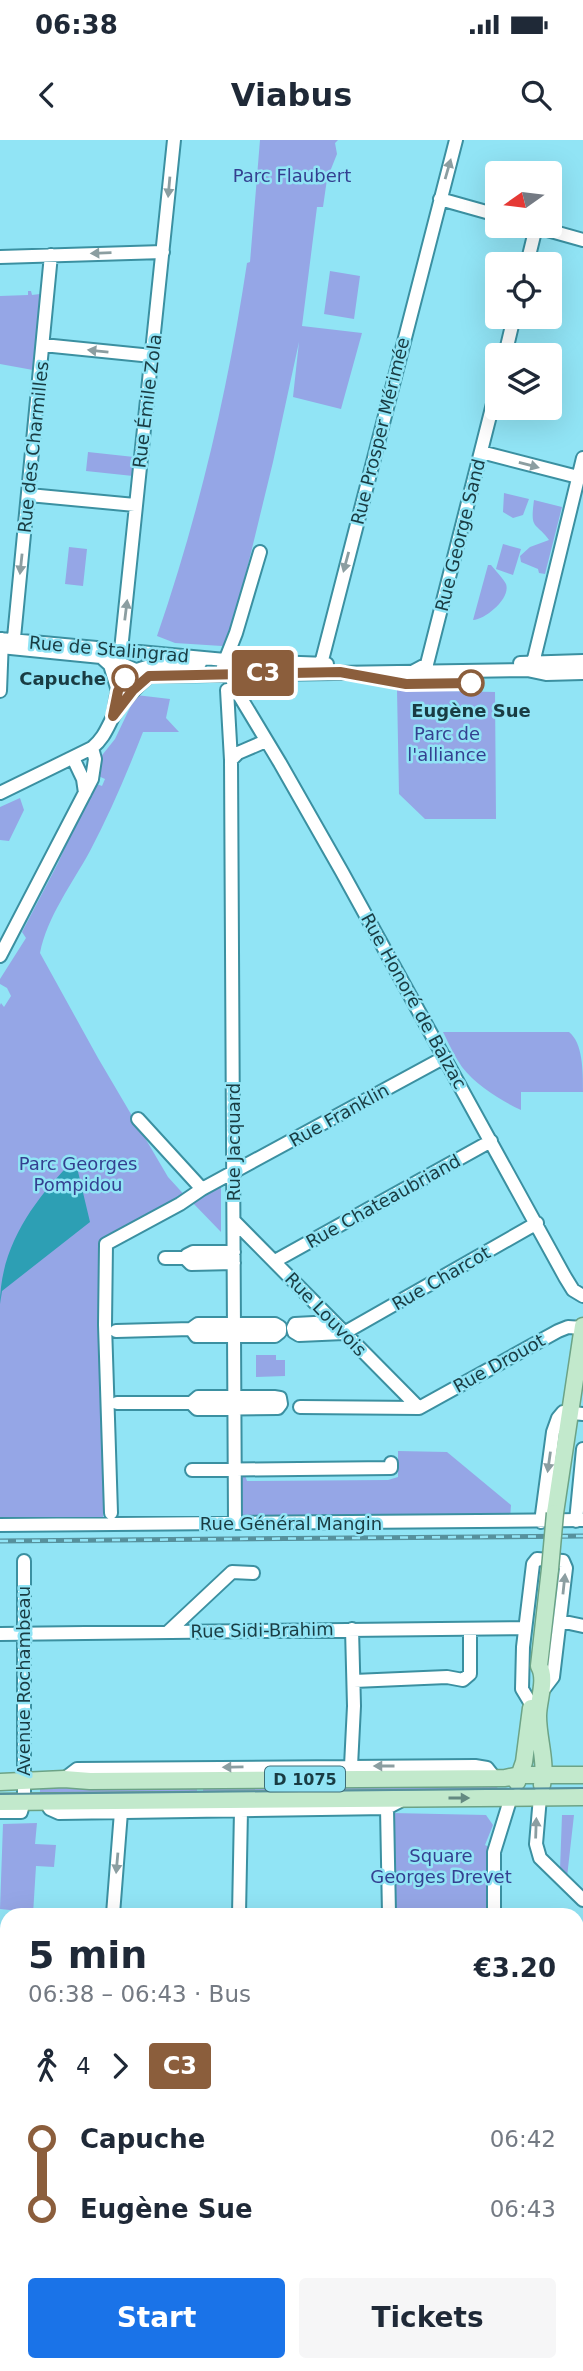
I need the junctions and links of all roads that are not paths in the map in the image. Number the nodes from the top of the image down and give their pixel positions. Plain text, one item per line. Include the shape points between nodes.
1 (174, 140) edge
2 (456, 140) edge
3 (440, 199) junction
4 (485, 212) edge
5 (562, 234) edge
6 (583, 240) edge
7 (163, 252) junction
8 (55, 255) junction
9 (0, 257) edge
10 (43, 345) junction
11 (152, 356) junction
12 (489, 420) edge
13 (481, 452) junction
14 (583, 458) edge
15 (578, 477) junction
16 (29, 495) junction
17 (135, 505) junction
18 (260, 552) dead end
19 (5, 643) edge
20 (111, 656) junction
21 (225, 660) junction
22 (583, 661) edge
23 (321, 664) junction
24 (427, 664) junction
25 (530, 667) junction
26 (135, 671) junction
27 (410, 672) junction
28 (583, 673) edge
29 (224, 674) junction
30 (149, 676) junction
31 (227, 690) junction
32 (0, 691) edge
33 (118, 691) junction
34 (244, 705) junction
35 (113, 716) junction
36 (266, 741) junction
37 (92, 748) junction
38 (73, 758) junction
39 (231, 760) junction
40 (0, 793) edge
41 (85, 793) junction
42 (0, 956) edge
43 (444, 1057) junction
44 (138, 1119) dead end
45 (491, 1141) junction
46 (233, 1173) junction
47 (202, 1189) junction
48 (234, 1221) junction
49 (537, 1223) junction
50 (165, 1258) dead end
51 (234, 1258) junction
52 (275, 1261) junction
53 (583, 1296) edge
54 (333, 1322) junction
55 (583, 1327) edge
56 (233, 1330) junction
57 (116, 1331) dead end
58 (344, 1333) junction
59 (117, 1403) dead end
60 (234, 1403) junction
61 (300, 1406) dead end
62 (419, 1408) junction
63 (577, 1413) edge
64 (583, 1449) edge
65 (391, 1463) dead end
66 (192, 1470) dead end
67 (234, 1470) junction
68 (111, 1513) dead end
69 (580, 1521) edge
70 (541, 1522) junction
71 (234, 1523) junction
72 (0, 1525) edge
73 (23, 1561) dead end
74 (253, 1573) dead end
75 (560, 1621) junction
76 (583, 1626) edge
77 (524, 1628) junction
78 (352, 1629) junction
79 (470, 1629) junction
80 (168, 1632) junction
81 (0, 1634) edge
82 (23, 1634) junction
83 (354, 1681) junction
84 (536, 1699) junction
85 (351, 1766) junction
86 (544, 1774) junction
87 (583, 1774) edge
88 (520, 1775) junction
89 (494, 1777) junction
90 (64, 1779) junction
91 (23, 1781) junction
92 (0, 1782) edge
93 (407, 1797) junction
94 (511, 1797) junction
95 (540, 1797) junction
96 (583, 1797) edge
97 (0, 1801) edge
98 (24, 1801) junction
99 (45, 1801) junction
100 (387, 1808) junction
101 (241, 1810) junction
102 (0, 1812) edge
103 (121, 1812) junction
104 (583, 1900) edge
105 (113, 1908) edge
106 (239, 1908) edge
107 (390, 1908) edge
108 (494, 1908) edge

1 -> 7 street, Rue Émile Zola
3 -> 2 street, Rue Prosper Mérimée
3 - 4 street
3 -> 23 street, Rue Prosper Mérimée
5 - 6 street
7 -> 8 street
7 - 11 street, Rue Émile Zola
8 - 9 street
8 - 10 street, Rue des Charmilles
11 -> 10 street
10 - 16 street, Rue des Charmilles
11 - 17 street, Rue Émile Zola
12 - 13 street, Rue George Sand
13 -> 15 street
13 - 24 street, Rue George Sand
14 - 15 street
15 - 25 street
16 - 17 street
16 -> 19 street, Rue des Charmilles
20 -> 17 street, Rue Émile Zola
18 - 21 street
19 - 20 street, Rue de Stalingrad
19 - 20 street, Rue de Stalingrad
19 - 32 street, Rue des Charmilles
20 - 21 street, Rue de Stalingrad
20 - 26 street, Rue de Stalingrad
20 - 33 street, Rue de Stalingrad
21 - 23 street, Rue de Stalingrad
21 - 26 street
21 - 29 street
22 - 25 street, Rue de Stalingrad
23 - 24 street, Rue de Stalingrad
24 - 25 street, Rue de Stalingrad
24 - 27 street
25 - 27 street, Rue de Stalingrad
25 - 28 street, Rue de Stalingrad via 546,674
26 - 30 street, Rue de Stalingrad
26 - 33 street
27 - 29 street, Rue de Stalingrad
29 - 30 street, Rue de Stalingrad
29 - 31 street, Rue Honoré de Balzac
29 - 34 street, Rue Honoré de Balzac
30 - 35 street
31 - 34 street, Rue Honoré de Balzac
31 - 39 street, Rue Jacquard
33 - 35 street
34 - 36 street, Rue Honoré de Balzac
35 - 37 street via 103,739
36 - 39 street
36 - 43 street, Rue Honoré de Balzac
37 - 38 street
37 - 41 street via 94,772
38 - 40 street
38 - 41 street
39 - 46 street, Rue Jacquard
41 - 42 street
43 - 45 street, Rue Honoré de Balzac
43 - 46 street, Rue Franklin
44 - 47 street
45 - 49 street, Rue Honoré de Balzac
45 - 52 street, Rue Chateaubriand
46 - 47 street, Rue Franklin
46 - 48 street, Rue Jacquard
47 - 68 street, Rue Franklin via 106,1244
48 - 51 street, Rue Jacquard
48 - 52 street, Rue Louvois
49 - 53 street, Rue Honoré de Balzac via 573,1290
49 - 58 street, Rue Charcot
50 - 51 street via 187,1258 193,1252
51 - 56 street, Rue Jacquard
52 - 54 street, Rue Louvois
54 - 58 street, Rue Louvois
54 - 58 street via 295,1324 293,1332
55 - 62 street, Rue Drouot via 558,1331
55 - 63 main road
56 - 57 street via 196,1336 191,1329
56 - 60 street, Rue Jacquard
58 - 62 street, Rue Louvois
59 - 60 street via 191,1403 197,1409
60 - 67 street, Rue Jacquard
61 - 62 street
63 -> 70 street via 560,1415 554,1432
63 - 84 main road, bridge via 555,1513 539,1666 534,1668
64 - 69 street
65 - 67 street via 391,1468
66 - 67 street
67 - 71 street, Rue Jacquard
69 - 70 street, Rue Général Mangin
70 - 71 street, Rue Général Mangin
71 - 72 street, Rue Général Mangin
73 - 82 street, Avenue Rochambeau
74 - 80 street via 232,1572
75 - 76 street
75 -> 77 street via 565,1563 537,1559
75 - 84 street via 553,1676
77 - 79 street, Rue Sidi-Brahim
77 - 84 street via 522,1689
78 - 79 street, Rue Sidi-Brahim
78 - 80 street, Rue Sidi-Brahim
78 - 83 street
79 - 83 street via 470,1674 463,1680
80 - 82 street, Rue Sidi-Brahim
81 - 82 street, Rue Sidi-Brahim
82 - 91 street, Avenue Rochambeau
83 - 85 street
84 - 86 main road
84 - 88 main road
89 -> 85 street via 487,1768 475,1766
85 -> 90 street via 77,1769
86 - 87 main road, D 1075
86 - 88 main road, D 1075
86 - 95 main road
88 - 89 main road, D 1075
88 - 94 main road
89 - 90 main road, D 1075
90 - 91 main road, D 1075
91 - 92 main road, D 1075
91 - 98 street, Avenue Rochambeau
93 -> 94 main road, D 1075
93 - 99 main road, D 1075
93 - 100 street
94 - 95 main road, D 1075
94 - 108 street via 494,1852
95 - 96 main road, D 1075
104 -> 95 street via 540,1858 536,1844
97 - 98 main road, D 1075
98 - 99 main road, D 1075
98 - 102 street via 21,1812
99 - 103 street via 59,1813
100 - 101 street
100 - 107 street
101 - 103 street
101 - 106 street
103 -> 105 street

